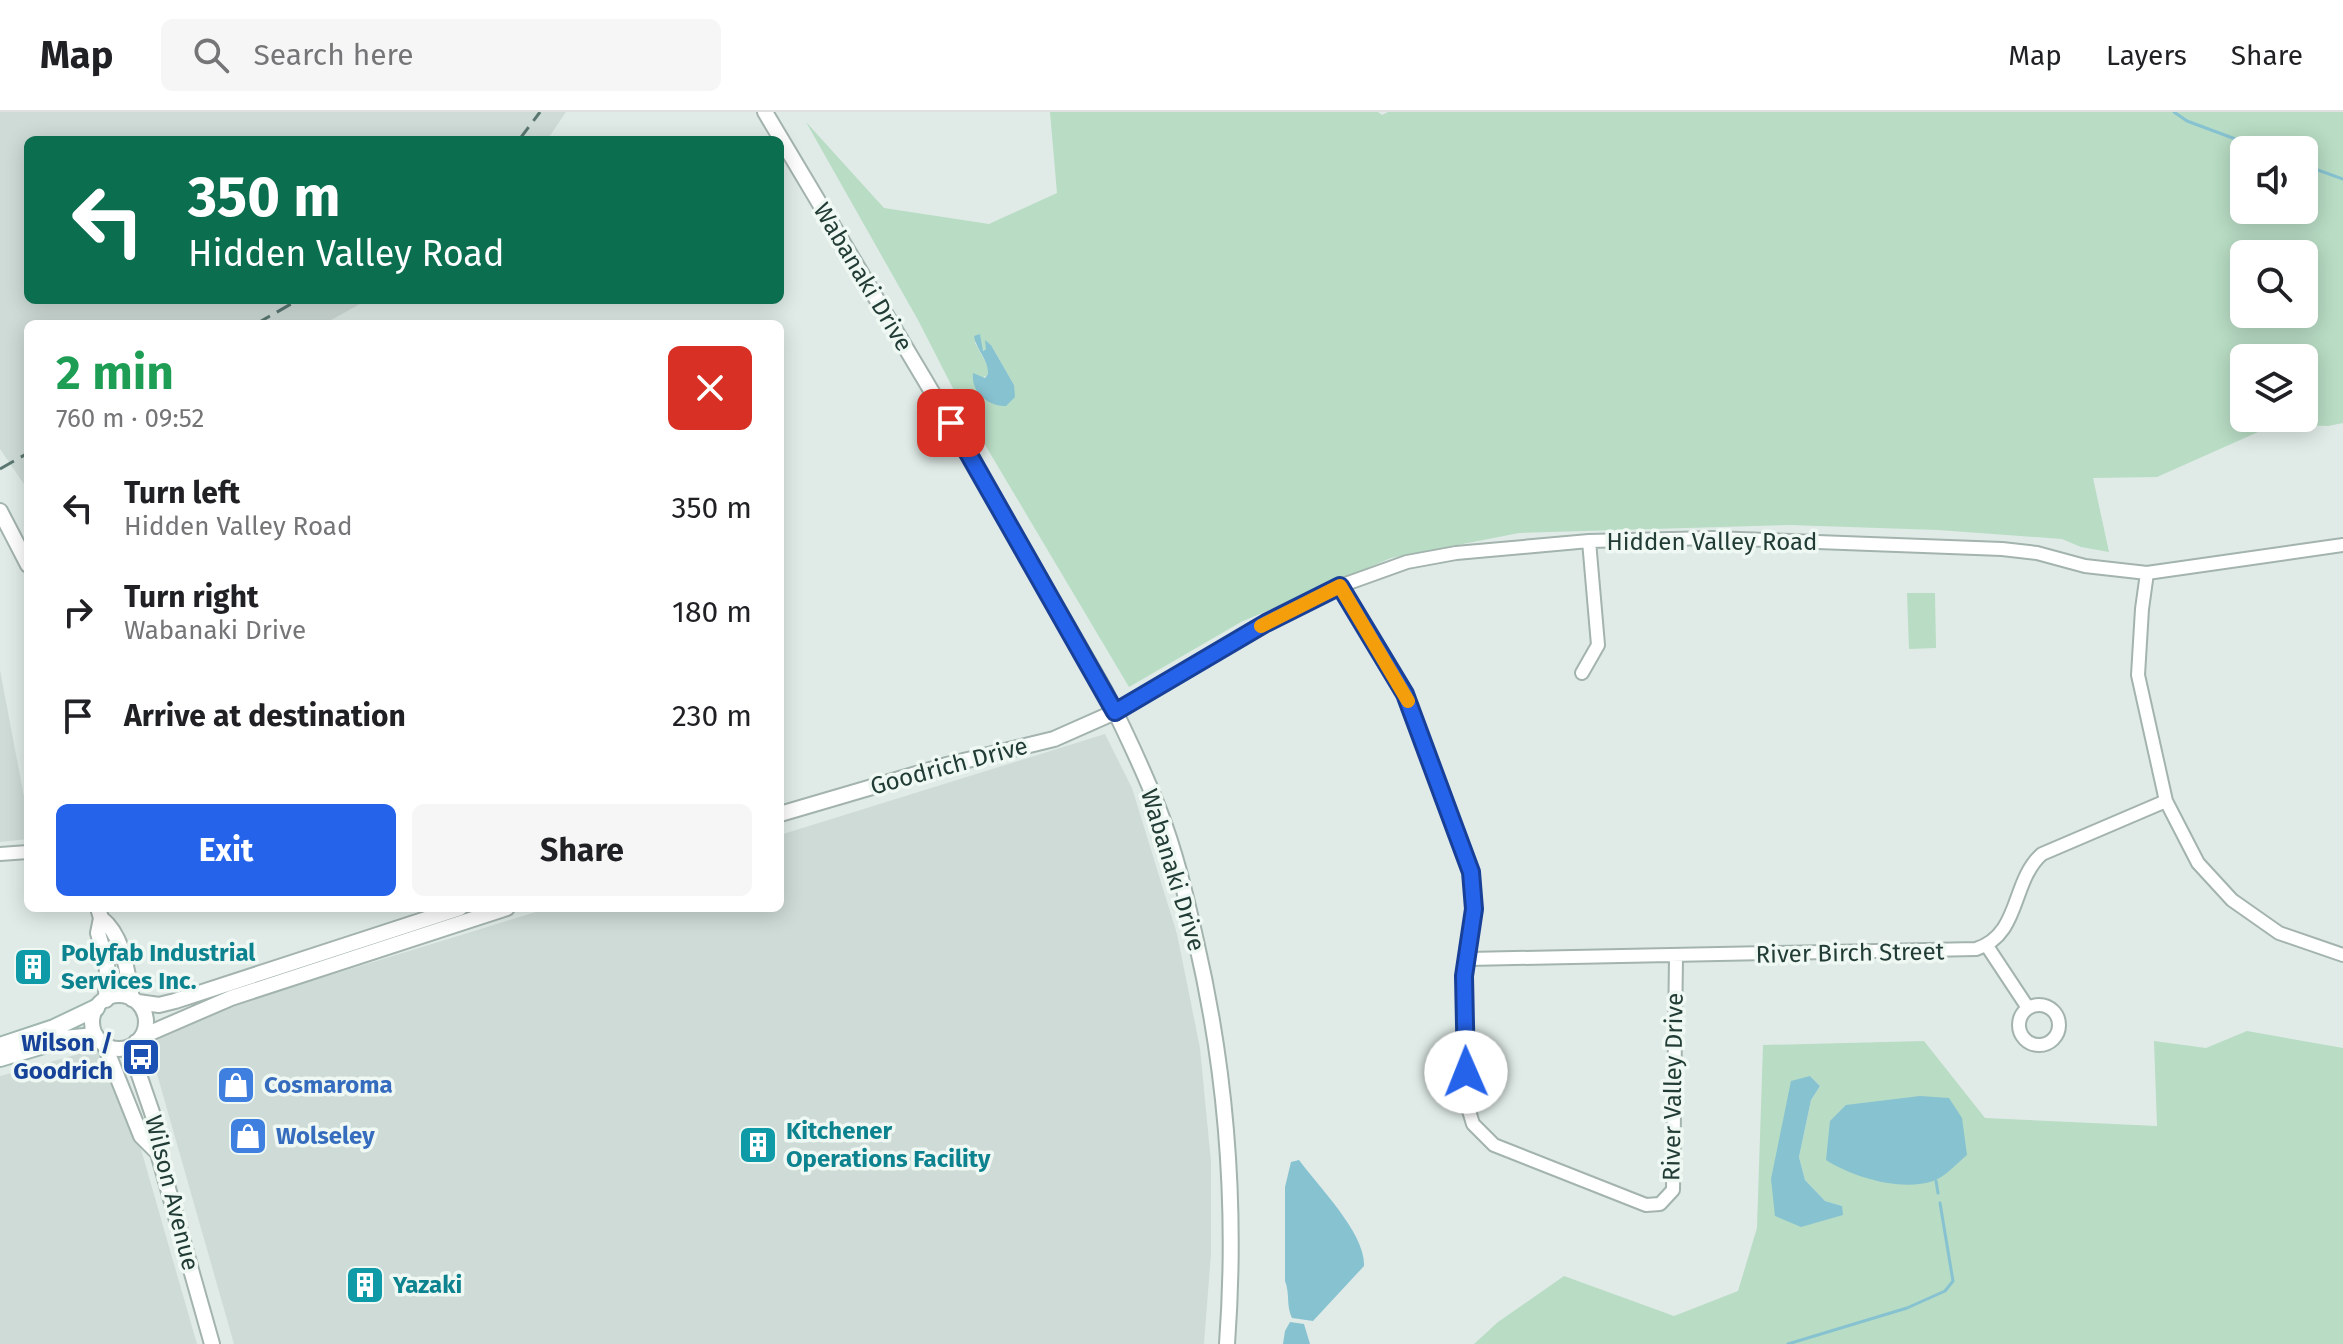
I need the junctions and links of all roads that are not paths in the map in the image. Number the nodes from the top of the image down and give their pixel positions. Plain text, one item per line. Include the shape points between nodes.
1 (765, 112) edge
2 (779, 136) edge
3 (784, 144) edge
4 (0, 511) edge
5 (1589, 541) junction
6 (2343, 545) edge
7 (24, 557) edge
8 (2147, 573) junction
9 (1340, 586) junction
10 (1582, 673) dead end
11 (1115, 712) junction
12 (2166, 801) junction
13 (784, 813) edge
14 (24, 852) edge
15 (0, 854) edge
16 (448, 912) edge
17 (495, 912) edge
18 (100, 913) edge
19 (1987, 946) junction
20 (2343, 955) edge
21 (1676, 957) junction
22 (1468, 959) junction
23 (135, 1000) junction
24 (101, 1004) junction
25 (2028, 1008) dead end
26 (140, 1039) junction
27 (100, 1041) junction
28 (0, 1046) edge
29 (0, 1058) edge
30 (158, 1153) junction
31 (212, 1344) edge
32 (1227, 1344) edge

1 - 2 street, Wabanaki Drive
3 - 11 street, Wabanaki Drive
4 - 7 street
5 - 8 street, Hidden Valley Road via 1713,538 2002,549
5 - 9 street, Hidden Valley Road via 1444,555
5 - 10 street via 1598,645
6 - 8 street, Hidden Valley Road
8 - 12 street via 2138,675
9 - 11 street, Hidden Valley Road
9 - 22 street, River Valley Drive via 1405,694 1471,872 1474,909
11 - 13 street, Goodrich Drive via 1054,739
11 - 32 street, Wabanaki Drive via 1159,809 1211,1010 1230,1160
12 - 19 street via 2042,854 2030,867 2011,918
12 - 20 street via 2198,863 2232,900 2279,933
14 - 15 street
16 - 23 street via 175,1001 159,1005
17 - 26 street via 231,998
18 - 23 street, Wilson Avenue via 113,927
18 - 24 street via 98,933 107,964
19 - 21 street, River Birch Street via 1966,951
19 - 25 street
21 - 22 street, River Birch Street
21 - 22 street, River Valley Drive via 1673,1190 1660,1204 1646,1205 1494,1145 1473,1124 1467,1104
23 - 24 street via 118,995
23 - 26 street, Wilson Avenue via 147,1018
24 - 27 street via 92,1025
24 - 28 main road via 54,1028
26 - 27 street via 121,1049
26 - 30 street, Wilson Avenue via 135,1063 158,1130
27 - 29 main road via 64,1039
27 - 30 street via 141,1136
30 - 31 street, Wilson Avenue

